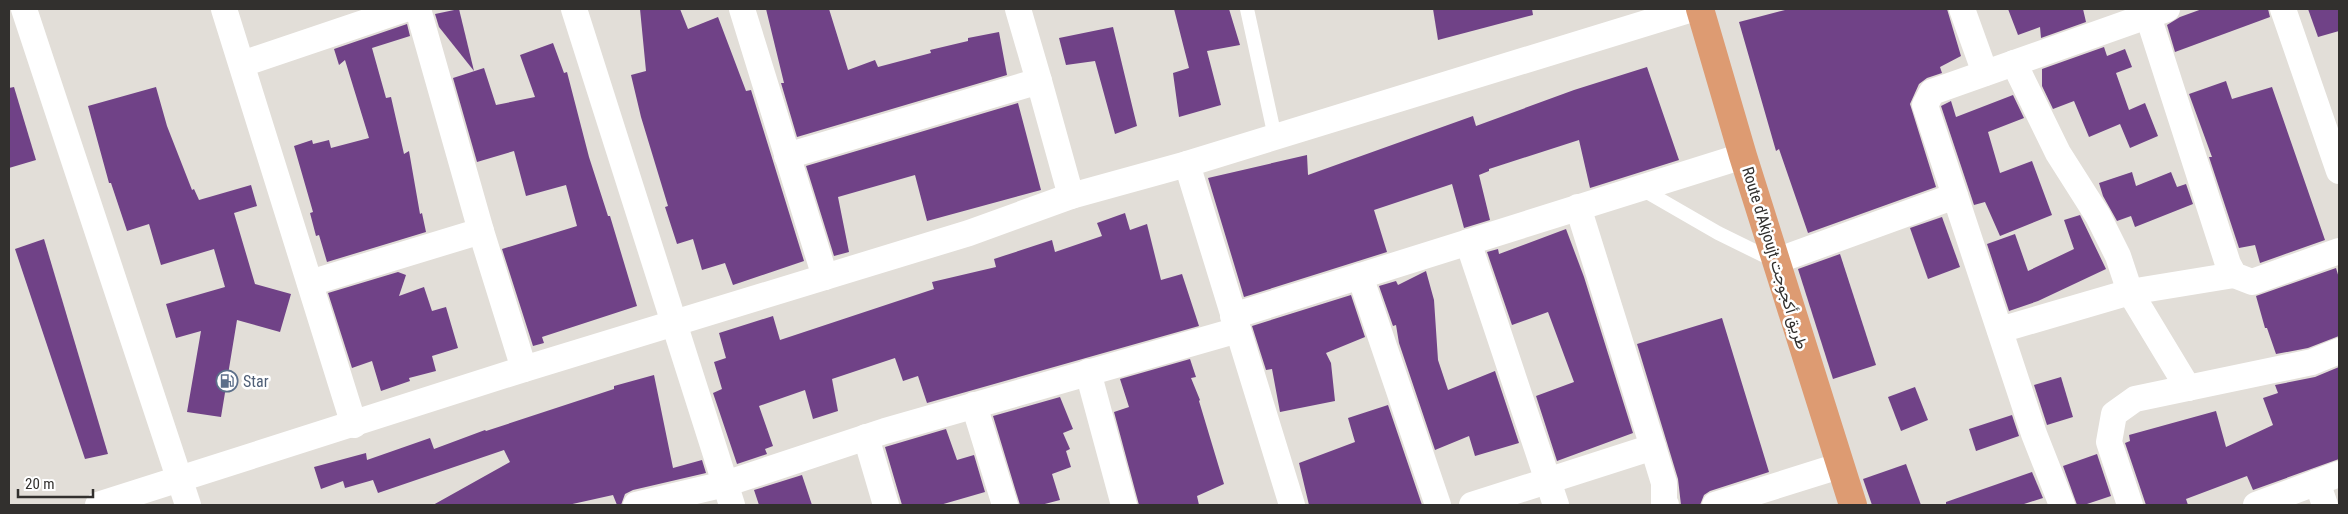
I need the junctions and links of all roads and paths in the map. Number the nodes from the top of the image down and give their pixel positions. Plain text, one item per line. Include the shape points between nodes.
1 (24, 9) edge
2 (224, 9) edge
3 (404, 9) edge
4 (418, 9) edge
5 (574, 9) edge
6 (742, 9) edge
7 (1018, 9) edge
8 (1247, 9) edge
9 (1692, 9) edge
10 (1700, 9) edge
11 (1962, 9) edge
12 (2282, 9) edge
13 (2157, 12) edge
14 (2014, 63) junction
15 (242, 64) junction
16 (1985, 73) junction
17 (1039, 81) junction
18 (1275, 137) junction
19 (787, 156) junction
20 (1743, 156) junction
21 (1186, 164) junction
22 (2339, 170) edge
23 (1640, 187) junction
24 (1071, 196) junction
25 (1955, 196) junction
26 (1578, 207) junction
27 (481, 231) junction
28 (1468, 242) junction
29 (2339, 251) edge
30 (1776, 262) junction
31 (2234, 274) junction
32 (1360, 276) junction
33 (825, 277) junction
34 (310, 283) junction
35 (2130, 292) junction
36 (1235, 323) junction
37 (674, 324) junction
38 (2000, 330) junction
39 (2339, 351) edge
40 (524, 369) junction
41 (1088, 372) junction
42 (2188, 388) junction
43 (974, 405) junction
44 (354, 425) junction
45 (866, 437) junction
46 (1653, 447) junction
47 (1839, 466) junction
48 (179, 478) junction
49 (1548, 481) junction
50 (2327, 487) edge
51 (728, 495) edge
52 (2059, 504) edge
53 (98, 505) edge
54 (188, 505) edge
55 (636, 505) edge
56 (886, 505) edge
57 (1005, 505) edge
58 (1124, 505) edge
59 (1292, 505) edge
60 (1438, 505) edge
61 (1472, 505) edge
62 (1556, 505) edge
63 (1666, 505) edge
64 (1715, 505) edge
65 (1853, 505) edge
66 (2130, 505) edge
67 (2256, 505) edge

1 - 48 street
2 - 15 street
3 - 15 street
4 - 27 street
5 - 37 street
6 - 19 street
7 - 17 street
8 - 18 lane
9 - 18 street
10 - 20 highway, Route d'Akjoujt طريق أكجوجت
11 - 16 street
12 - 22 street
13 - 14 street
13 - 31 street via 2228,264
14 - 16 street
14 - 35 street via 2058,153 2098,216
15 - 34 street
16 - 25 street via 1932,92 1926,99 1925,105
17 - 19 street
17 - 24 street
18 - 21 street
19 - 33 street
20 - 23 street
20 - 30 highway, Route d'Akjoujt طريق أكجوجت
21 - 24 street
21 - 36 street
23 - 26 street
23 - 30 lane via 1718,233
24 - 33 street via 969,233
25 - 30 street
25 - 38 street
26 - 28 street
26 - 46 street
27 - 34 street
27 - 40 street
28 - 32 street
28 - 49 street
29 - 31 street via 2252,282
30 - 47 highway, Route d'Akjoujt طريق أكجوجت
31 - 35 street
32 - 36 street
32 - 60 street
33 - 37 street
34 - 44 street
35 - 38 street
35 - 42 street
36 - 41 street
36 - 59 street
37 - 40 street
37 - 51 street
38 - 52 street
39 - 42 street via 2312,362
40 - 44 street
41 - 43 street
41 - 58 street
42 - 66 street via 2135,399 2114,414 2109,442
43 - 45 street
43 - 57 street
44 - 48 street
45 - 51 street
45 - 56 street
46 - 49 street
46 - 63 street via 1664,483
47 - 64 street
47 - 65 highway, Route d'Akjoujt طريق أكجوجت
48 - 53 street
48 - 54 street
49 - 61 street
49 - 62 street
50 - 67 street
51 - 55 street

